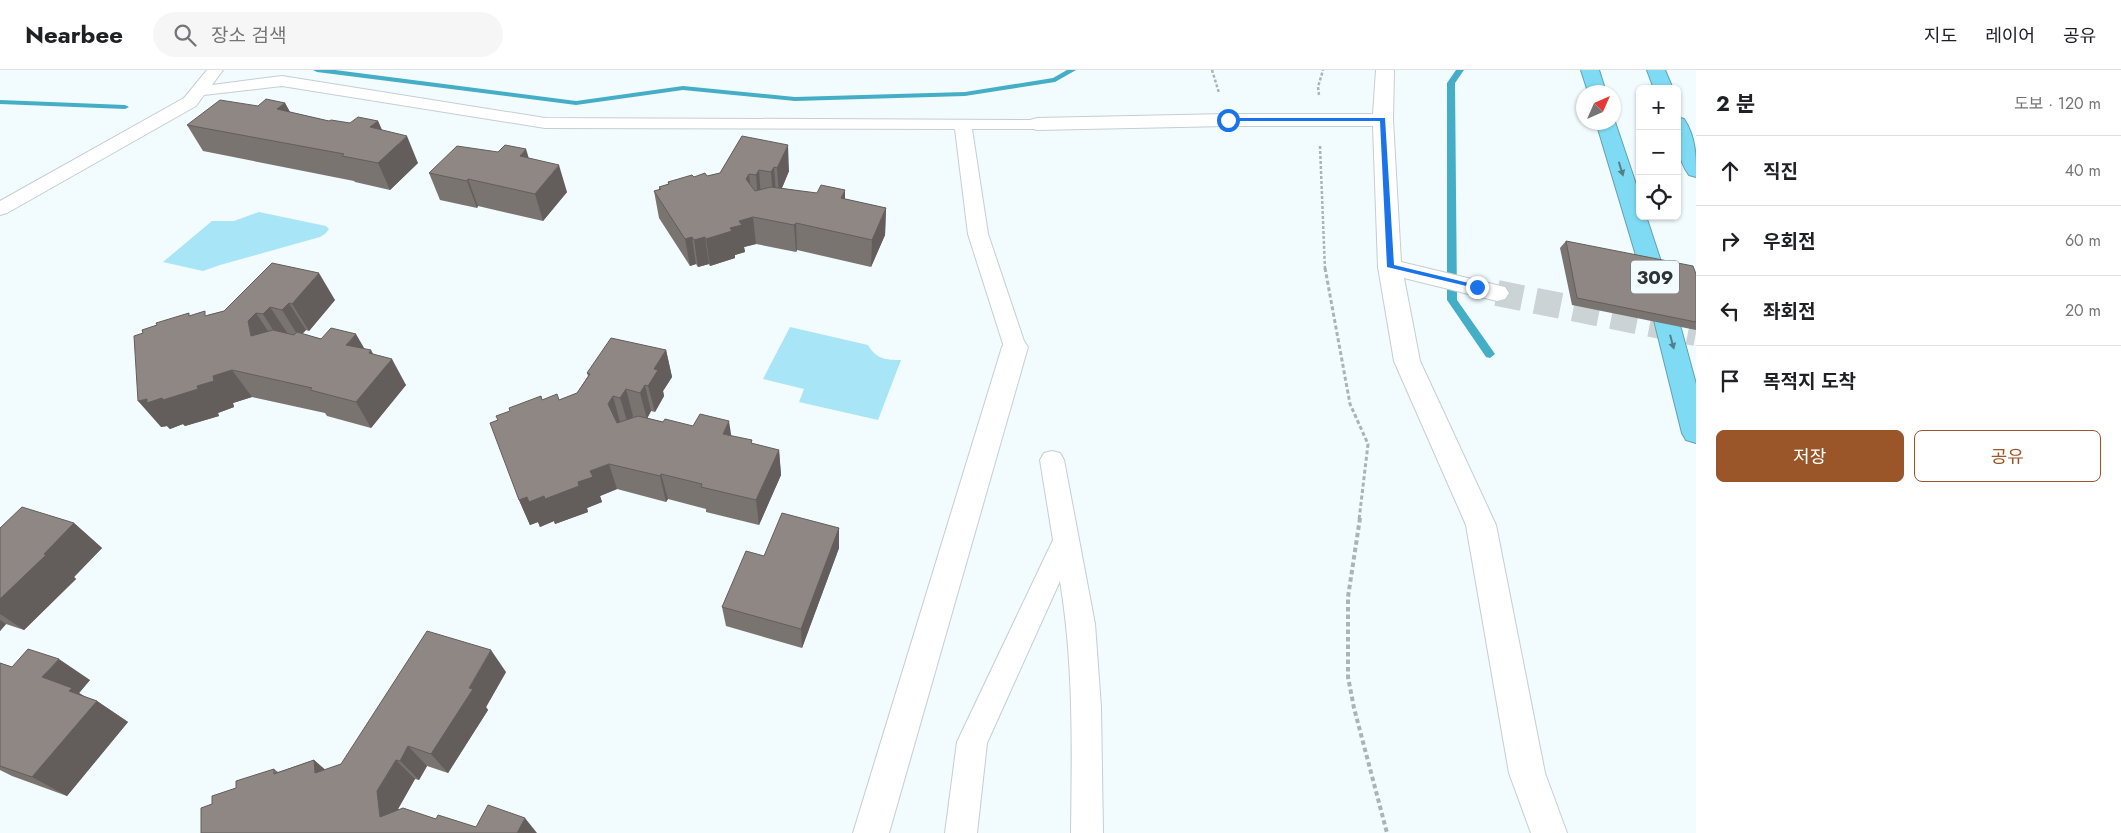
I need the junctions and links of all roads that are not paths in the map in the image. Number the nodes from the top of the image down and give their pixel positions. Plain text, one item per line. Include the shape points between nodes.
1 (215, 70) edge
2 (1385, 70) edge
3 (1590, 70) edge
4 (1656, 70) edge
5 (1595, 85) edge
6 (1662, 85) edge
7 (199, 91) junction
8 (1382, 120) junction
9 (963, 124) junction
10 (1037, 124) joint
11 (1608, 130) edge
12 (1679, 130) edge
13 (1696, 171) edge
14 (0, 209) edge
15 (1401, 269) junction
16 (1487, 290) tunnel mouth
17 (1015, 347) joint
18 (1696, 433) edge
19 (1052, 460) dead end
20 (1066, 540) junction
21 (871, 833) edge
22 (961, 833) edge
23 (1087, 833) edge
24 (1549, 833) edge

1 - 7 lane
2 - 8 street
3 - 5 highway
4 - 6 highway
7 - 9 lane via 282,81 545,122
7 - 14 lane via 190,102
8 - 10 street
8 - 15 street
9 - 10 lane
9 - 17 lane via 978,234
11 -> 18 highway, 309 via 1659,292
12 - 13 highway
15 - 16 street
15 - 24 street via 1407,361 1481,525 1527,773
17 - 21 street
19 - 20 lane
20 - 22 lane via 972,742
20 - 23 lane via 1081,624 1086,698

